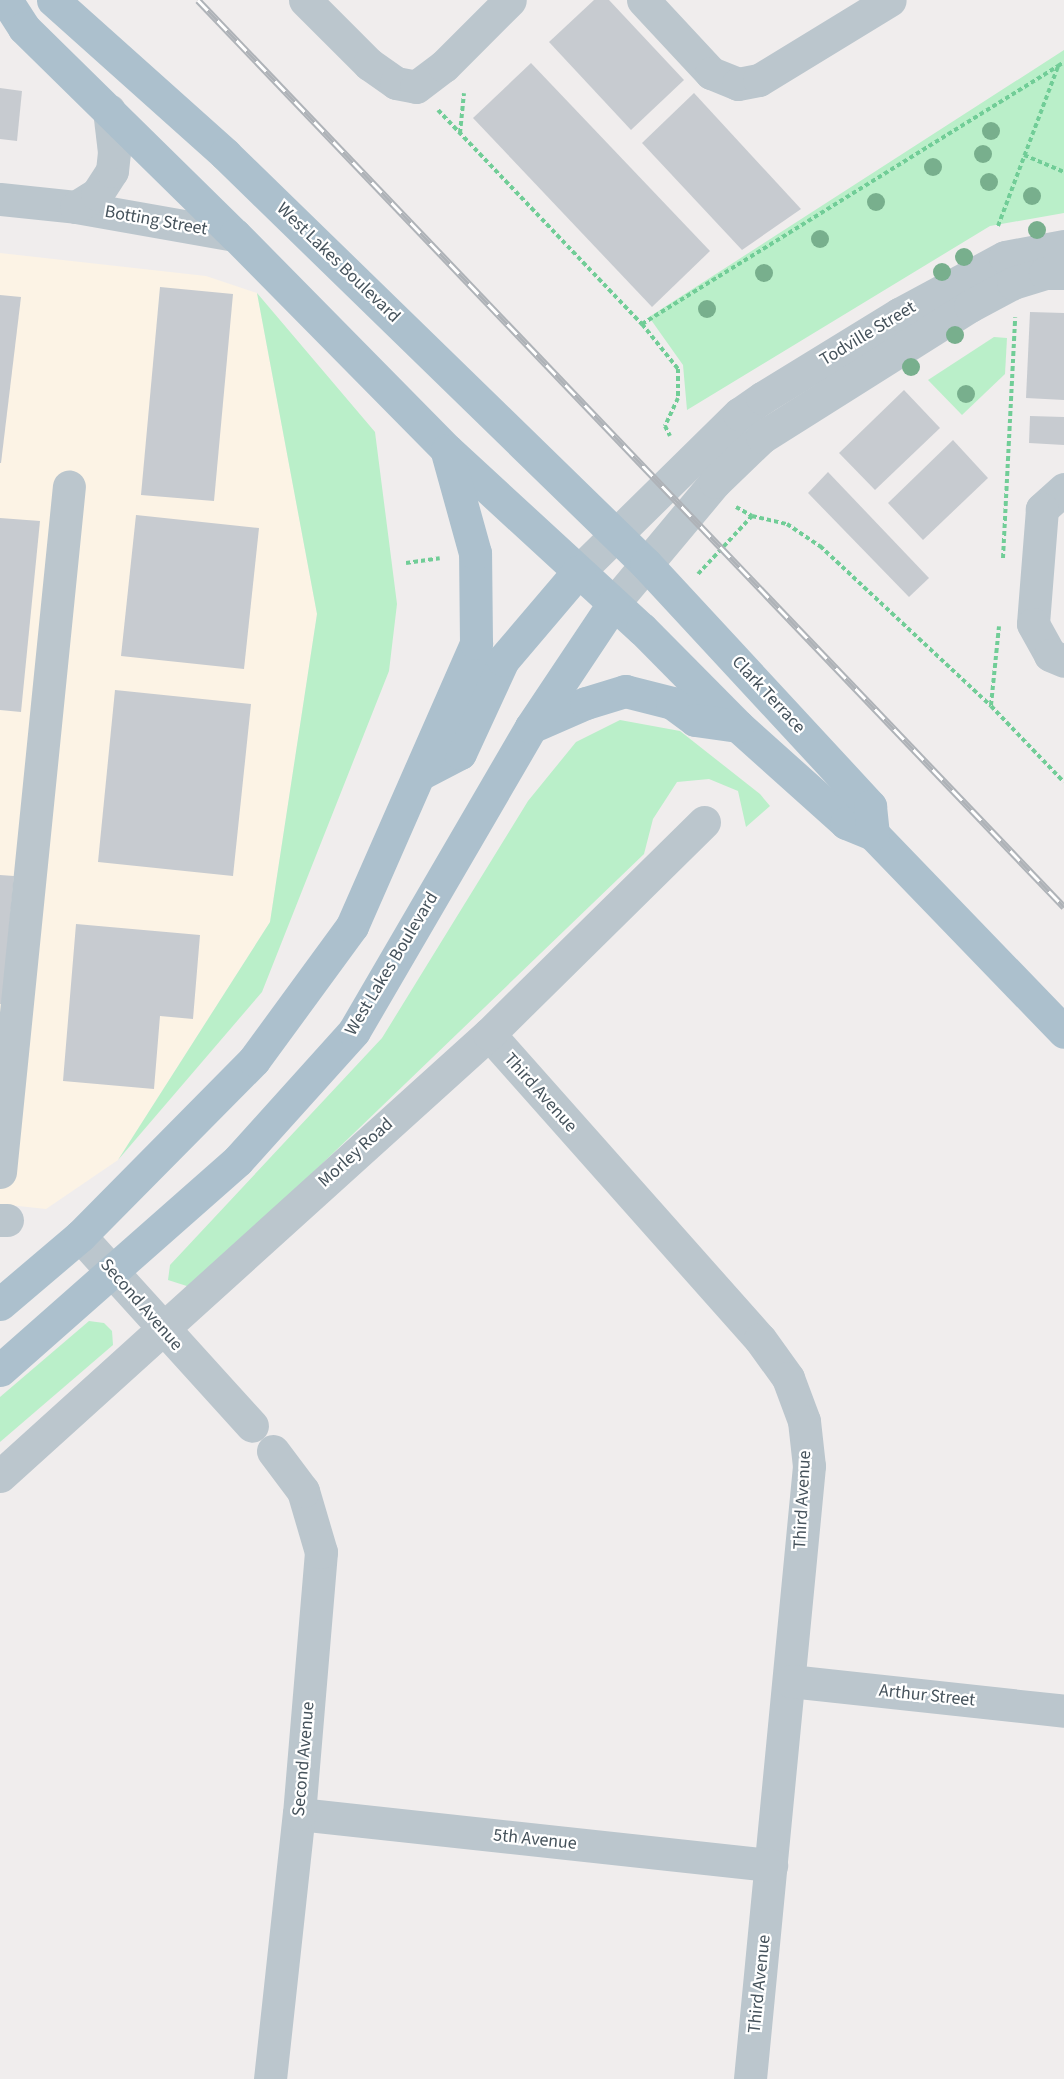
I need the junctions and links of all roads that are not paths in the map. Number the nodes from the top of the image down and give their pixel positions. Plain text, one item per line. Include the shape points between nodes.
1 (6, 0) edge
2 (53, 0) edge
3 (305, 0) edge
4 (510, 0) edge
5 (643, 0) edge
6 (890, 0) edge
7 (109, 110) junction
8 (0, 199) edge
9 (76, 207) junction
10 (235, 235) junction
11 (1064, 246) edge
12 (1064, 273) edge
13 (447, 450) junction
14 (703, 472) junction
15 (69, 486) dead end
16 (1064, 489) edge
17 (615, 534) junction
18 (646, 564) junction
19 (578, 572) junction
20 (614, 604) junction
21 (1064, 661) edge
22 (738, 726) junction
23 (531, 727) junction
24 (420, 774) junction
25 (704, 822) dead end
26 (873, 834) junction
27 (1064, 1032) edge
28 (489, 1035) junction
29 (0, 1172) edge
30 (80, 1236) junction
31 (112, 1273) junction
32 (0, 1304) edge
33 (161, 1330) junction
34 (0, 1370) edge
35 (252, 1426) dead end
36 (273, 1451) dead end
37 (0, 1476) edge
38 (790, 1681) junction
39 (1064, 1711) edge
40 (299, 1814) junction
41 (771, 1864) junction
42 (270, 2079) edge
43 (750, 2079) edge

1 - 7 main road via 24,28
2 - 17 main road, West Lakes Boulevard via 225,154
3 - 4 street via 369,64 396,83 416,87 444,66
5 - 6 street via 711,73 738,84 759,80
7 - 9 street, Botting Street via 112,171 97,194
7 - 10 main road
8 - 9 street, Botting Street
9 - 10 street, Botting Street
10 - 13 main road
11 - 14 street, Todville Street via 1005,257 899,314 739,414
12 - 14 street, Todville Street via 1046,273 1013,283 970,306 896,356
13 - 19 main road
13 - 24 main road via 475,553 476,643
14 - 17 street
14 - 18 street, West Lakes Boulevard
15 - 29 street
16 - 21 street via 1042,509 1033,624 1050,655
17 - 18 main road, West Lakes Boulevard
17 - 19 street
18 - 20 street, West Lakes Boulevard
18 - 26 main road, Clark Terrace via 870,806
19 - 20 main road
19 - 24 main road via 503,660 460,753
20 - 22 main road
20 - 23 main road, West Lakes Boulevard
22 - 23 main road via 695,720 672,703 625,691
22 - 26 main road via 846,823
23 - 31 main road, West Lakes Boulevard via 354,1031 238,1160
24 - 30 main road via 352,926 254,1060
25 - 28 street, Morley Road
26 - 27 main road
28 - 33 street, Morley Road
28 - 38 street, Third Avenue via 760,1340 788,1378 804,1421 809,1466
30 - 31 street, Second Avenue
30 - 32 main road
31 - 33 street, Second Avenue
31 - 34 main road, West Lakes Boulevard
33 - 35 street, Second Avenue
33 - 37 street, Morley Road
36 - 40 street, Second Avenue via 303,1491 321,1552
38 - 39 street, Arthur Street
38 - 41 street, Third Avenue
40 - 41 street, 5th Avenue
40 - 42 street, Second Avenue
41 - 43 street, Third Avenue

